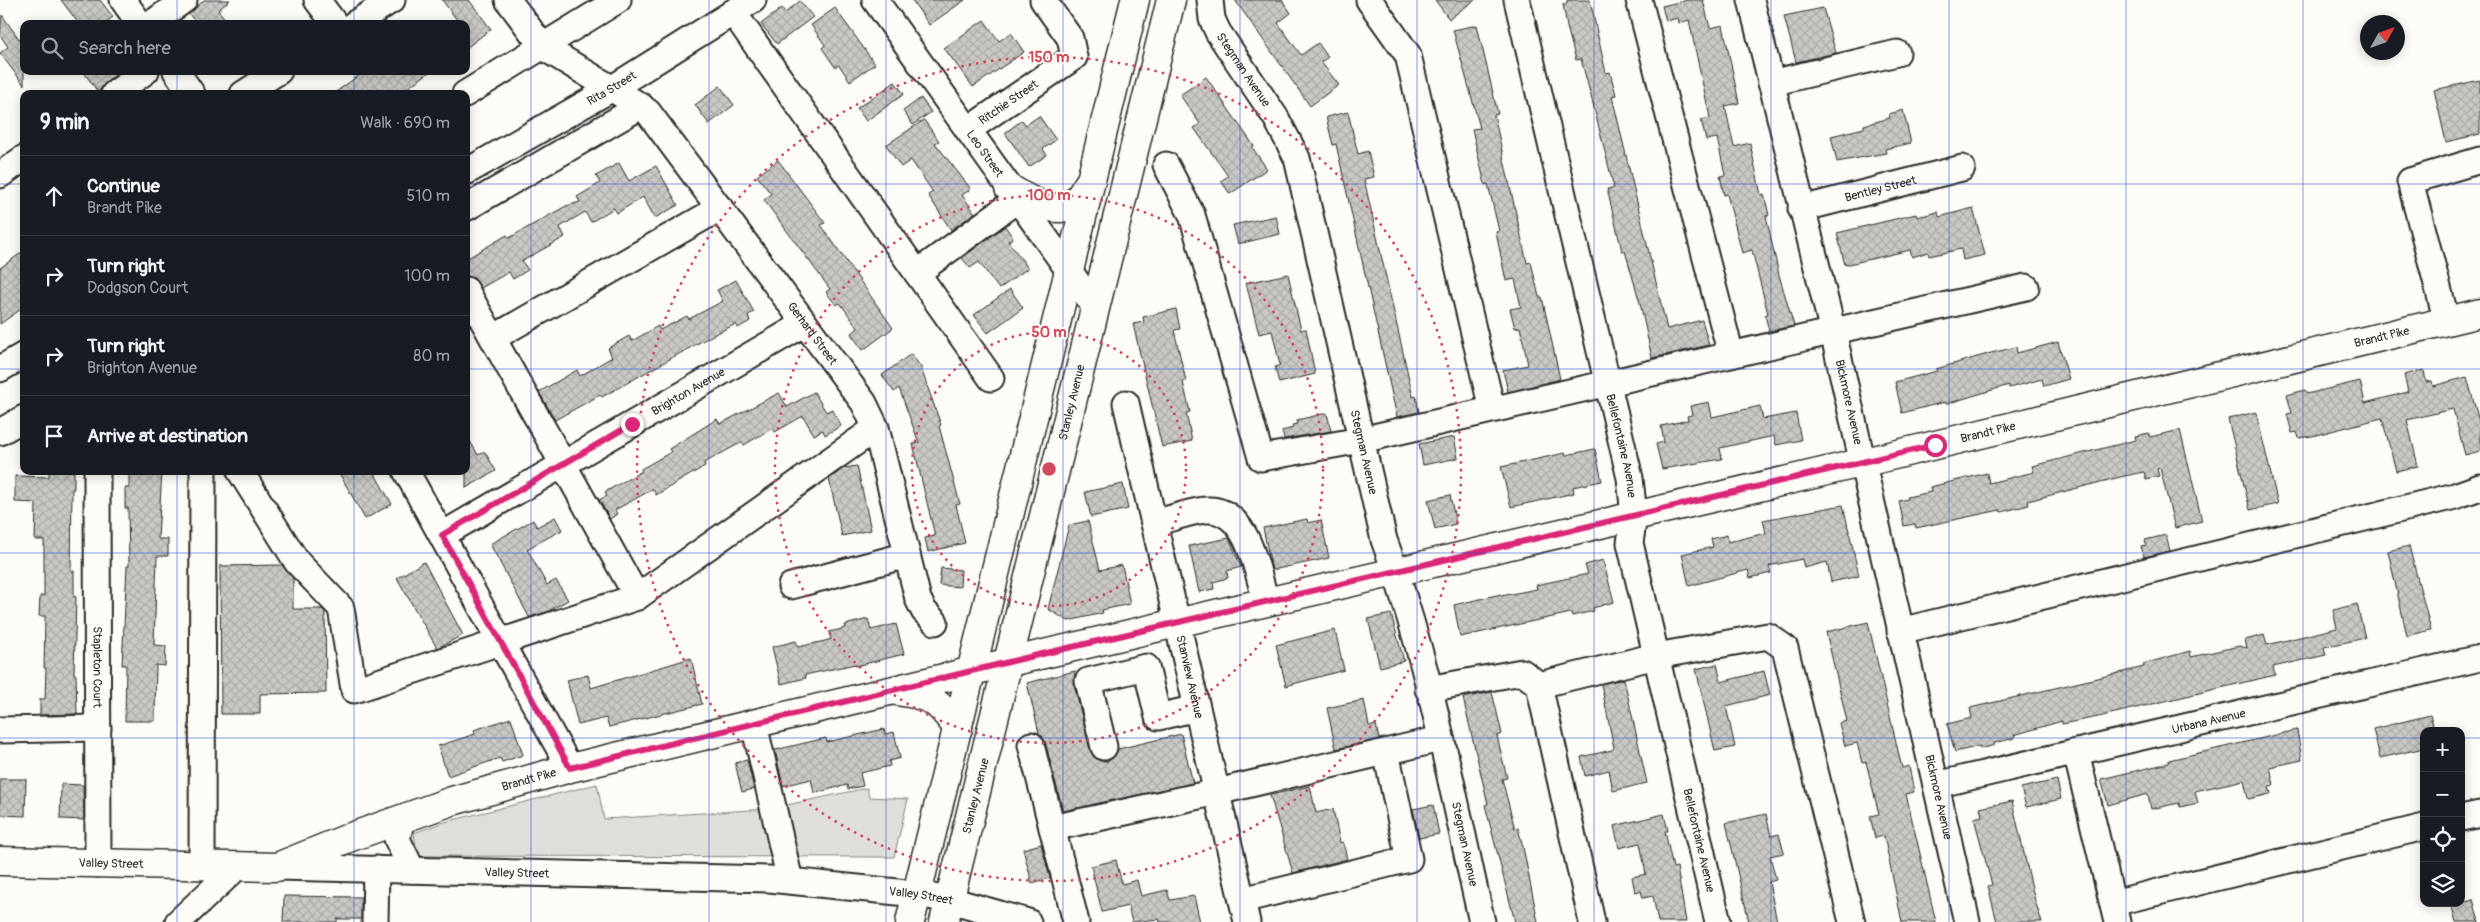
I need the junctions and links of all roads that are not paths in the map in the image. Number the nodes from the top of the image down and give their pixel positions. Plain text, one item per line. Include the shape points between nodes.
1 (124, 0) edge
2 (184, 0) edge
3 (317, 0) edge
4 (392, 0) edge
5 (508, 0) edge
6 (618, 0) edge
7 (875, 0) edge
8 (1043, 0) edge
9 (1135, 0) edge
10 (1171, 0) edge
11 (1210, 0) edge
12 (1369, 0) edge
13 (1517, 0) edge
14 (1640, 0) edge
15 (1751, 0) edge
16 (743, 6) edge
17 (137, 20) edge
18 (156, 20) edge
19 (331, 20) edge
20 (360, 20) edge
21 (543, 47) junction
22 (1897, 53) dead end
23 (140, 75) edge
24 (179, 75) edge
25 (273, 75) edge
26 (1771, 82) junction
27 (610, 89) junction
28 (120, 90) edge
29 (189, 90) edge
30 (249, 90) edge
31 (470, 91) edge
32 (640, 106) junction
33 (968, 130) junction
34 (2480, 160) edge
35 (20, 161) edge
36 (1166, 164) dead end
37 (1962, 168) dead end
38 (470, 170) edge
39 (0, 175) edge
40 (1089, 183) junction
41 (1013, 193) junction
42 (470, 206) edge
43 (720, 208) junction
44 (1801, 209) junction
45 (1068, 270) junction
46 (917, 273) junction
47 (2026, 287) dead end
48 (470, 297) edge
49 (1094, 307) junction
50 (2480, 313) edge
51 (2447, 322) junction
52 (804, 324) junction
53 (1833, 332) junction
54 (493, 338) junction
55 (1731, 355) junction
56 (20, 357) edge
57 (0, 369) edge
58 (991, 378) dead end
59 (1608, 383) junction
60 (1126, 403) dead end
61 (1492, 409) junction
62 (20, 420) edge
63 (876, 428) junction
64 (0, 432) edge
65 (1361, 440) junction
66 (1861, 463) junction
67 (563, 464) junction
68 (97, 475) edge
69 (203, 475) edge
70 (243, 475) edge
71 (408, 475) edge
72 (2480, 487) edge
73 (1634, 516) junction
74 (1154, 523) junction
75 (442, 535) junction
76 (907, 556) junction
77 (1396, 570) junction
78 (792, 586) dead end
79 (637, 597) junction
80 (1266, 602) junction
81 (935, 622) dead end
82 (1177, 622) junction
83 (1900, 631) junction
84 (502, 642) junction
85 (1656, 656) junction
86 (2480, 658) edge
87 (1010, 662) junction
88 (972, 671) junction
89 (1539, 685) junction
90 (1428, 689) junction
91 (895, 691) junction
92 (1197, 708) junction
93 (754, 724) junction
94 (98, 728) junction
95 (958, 728) junction
96 (0, 730) edge
97 (1440, 739) junction
98 (1031, 745) dead end
99 (1104, 748) dead end
100 (1386, 752) junction
101 (2076, 752) junction
102 (570, 768) junction
103 (1936, 785) junction
104 (1217, 792) junction
105 (2480, 814) edge
106 (2465, 817) edge
107 (402, 819) junction
108 (1052, 828) junction
109 (2420, 829) edge
110 (0, 862) edge
111 (98, 864) junction
112 (202, 866) junction
113 (237, 867) junction
114 (277, 867) junction
115 (376, 869) junction
116 (412, 870) junction
117 (790, 881) junction
118 (917, 894) junction
119 (947, 911) edge
120 (1245, 911) edge
121 (2115, 913) edge
122 (178, 922) edge
123 (375, 922) edge
124 (910, 922) edge
125 (1028, 922) edge
126 (1076, 922) edge
127 (1482, 922) edge
128 (1592, 922) edge
129 (1718, 922) edge
130 (1852, 922) edge
131 (1967, 922) edge

1 - 17 street
2 - 18 street
3 - 19 street
4 - 20 street
5 - 21 street
6 - 21 street
7 - 33 street, Leo Street
8 - 33 street, Ritchie Street via 1070,38 1074,57
9 - 40 main road
10 - 49 main road, Stanley Avenue
11 - 65 street, Stegman Avenue via 1212,19 1218,32 1276,118 1297,158
12 - 61 street via 1408,55
13 - 59 street, Bellefontaine Avenue
14 - 55 street
15 - 26 street, Bickmore Avenue
16 - 27 street, Rita Street
16 - 46 street
21 - 27 street, Gerhard Street
21 - 31 street
22 - 26 street
23 - 28 street
24 - 29 street
25 - 30 street
26 - 44 street, Bickmore Avenue
27 - 32 street, Gerhard Street
27 - 38 street, Rita Street
32 - 42 street
32 - 43 street, Gerhard Street via 648,112
33 - 41 street, Leo Street
34 - 51 street via 2410,181
35 - 39 street
36 - 65 street via 1192,215 1261,458
37 - 44 street, Bentley Street
40 - 41 main road via 1076,201 1061,207 1039,206
40 - 45 main road
41 - 45 street, Leo Street
41 - 46 street
43 - 52 street, Gerhard Street
43 - 54 street
44 - 53 street, Bickmore Avenue
45 - 49 street, Leo Street
45 - 88 main road
46 - 58 street
47 - 53 street
48 - 54 street
49 - 87 main road, Stanley Avenue
50 - 51 main road, Brandt Pike
51 - 66 main road, Brandt Pike
52 - 63 street, Gerhard Street via 864,403
52 - 67 street, Brighton Avenue
53 - 55 street
53 - 66 street, Bickmore Avenue
54 - 67 street
55 - 59 street
56 - 57 street
59 - 61 street
59 - 73 street, Bellefontaine Avenue via 1630,478
60 - 74 street, Stanview Avenue
61 - 65 street
62 - 64 street
63 - 76 street, Gerhard Street
63 - 79 street
65 - 77 street, Stegman Avenue via 1384,540
66 - 73 main road, Brandt Pike
66 - 83 street, Bickmore Avenue
67 - 75 street, Brighton Avenue
67 - 79 street
68 - 94 street, Stapleton Court
69 - 112 street
70 - 84 street via 297,562 341,608 354,690
71 - 75 street
72 - 83 street via 2455,496
73 - 77 main road, Brandt Pike
73 - 85 street, Bellefontaine Avenue via 1630,543
74 - 80 street via 1207,510 1228,515 1246,535
74 - 82 street, Stanview Avenue
75 - 84 street
76 - 78 street
76 - 81 street, Gerhard Street via 918,599
77 - 80 main road, Brandt Pike
77 - 90 street, Stegman Avenue
79 - 84 street
80 - 82 main road, Brandt Pike
82 - 87 main road, Brandt Pike
82 - 92 street, Stanview Avenue
83 - 103 street, Bickmore Avenue
84 - 102 street
85 - 89 street
85 - 129 street, Bellefontaine Avenue
85 - 130 street via 1768,636 1785,648
86 - 101 street, Urbana Avenue
87 - 88 main road, Brandt Pike
87 - 119 main road, Stanley Avenue
88 - 91 main road, Brandt Pike
88 - 95 main road
89 - 90 street via 1522,672
89 - 128 street
90 - 97 street, Stegman Avenue
91 - 93 main road, Brandt Pike
91 - 95 main road via 923,694 941,706
92 - 99 street via 1158,717 1146,667 1088,681
92 - 104 street, Stanview Avenue
93 - 102 main road, Brandt Pike
93 - 117 street
94 - 96 street
94 - 111 street, Stapleton Court
95 - 118 main road
97 - 100 street
97 - 127 street, Stegman Avenue
98 - 108 street
100 - 104 street
100 - 120 street via 1408,859
101 - 103 street, Urbana Avenue
101 - 121 street
102 - 107 main road, Brandt Pike via 452,801
103 - 131 street, Bickmore Avenue
104 - 108 street
104 - 120 street, Stanview Avenue
105 - 106 street
107 - 114 main road, Brandt Pike
107 - 116 street via 397,839
108 - 126 street
109 - 121 street
110 - 111 main road, Valley Street
111 - 112 main road, Valley Street
112 - 113 main road, Valley Street
113 - 114 main road, Valley Street
113 - 122 street
114 - 115 street, Valley Street
115 - 116 street, Valley Street
115 - 123 street
116 - 117 street, Valley Street
117 - 118 street, Valley Street
118 - 119 street, Valley Street
118 - 124 main road
119 - 125 street, Valley Street

